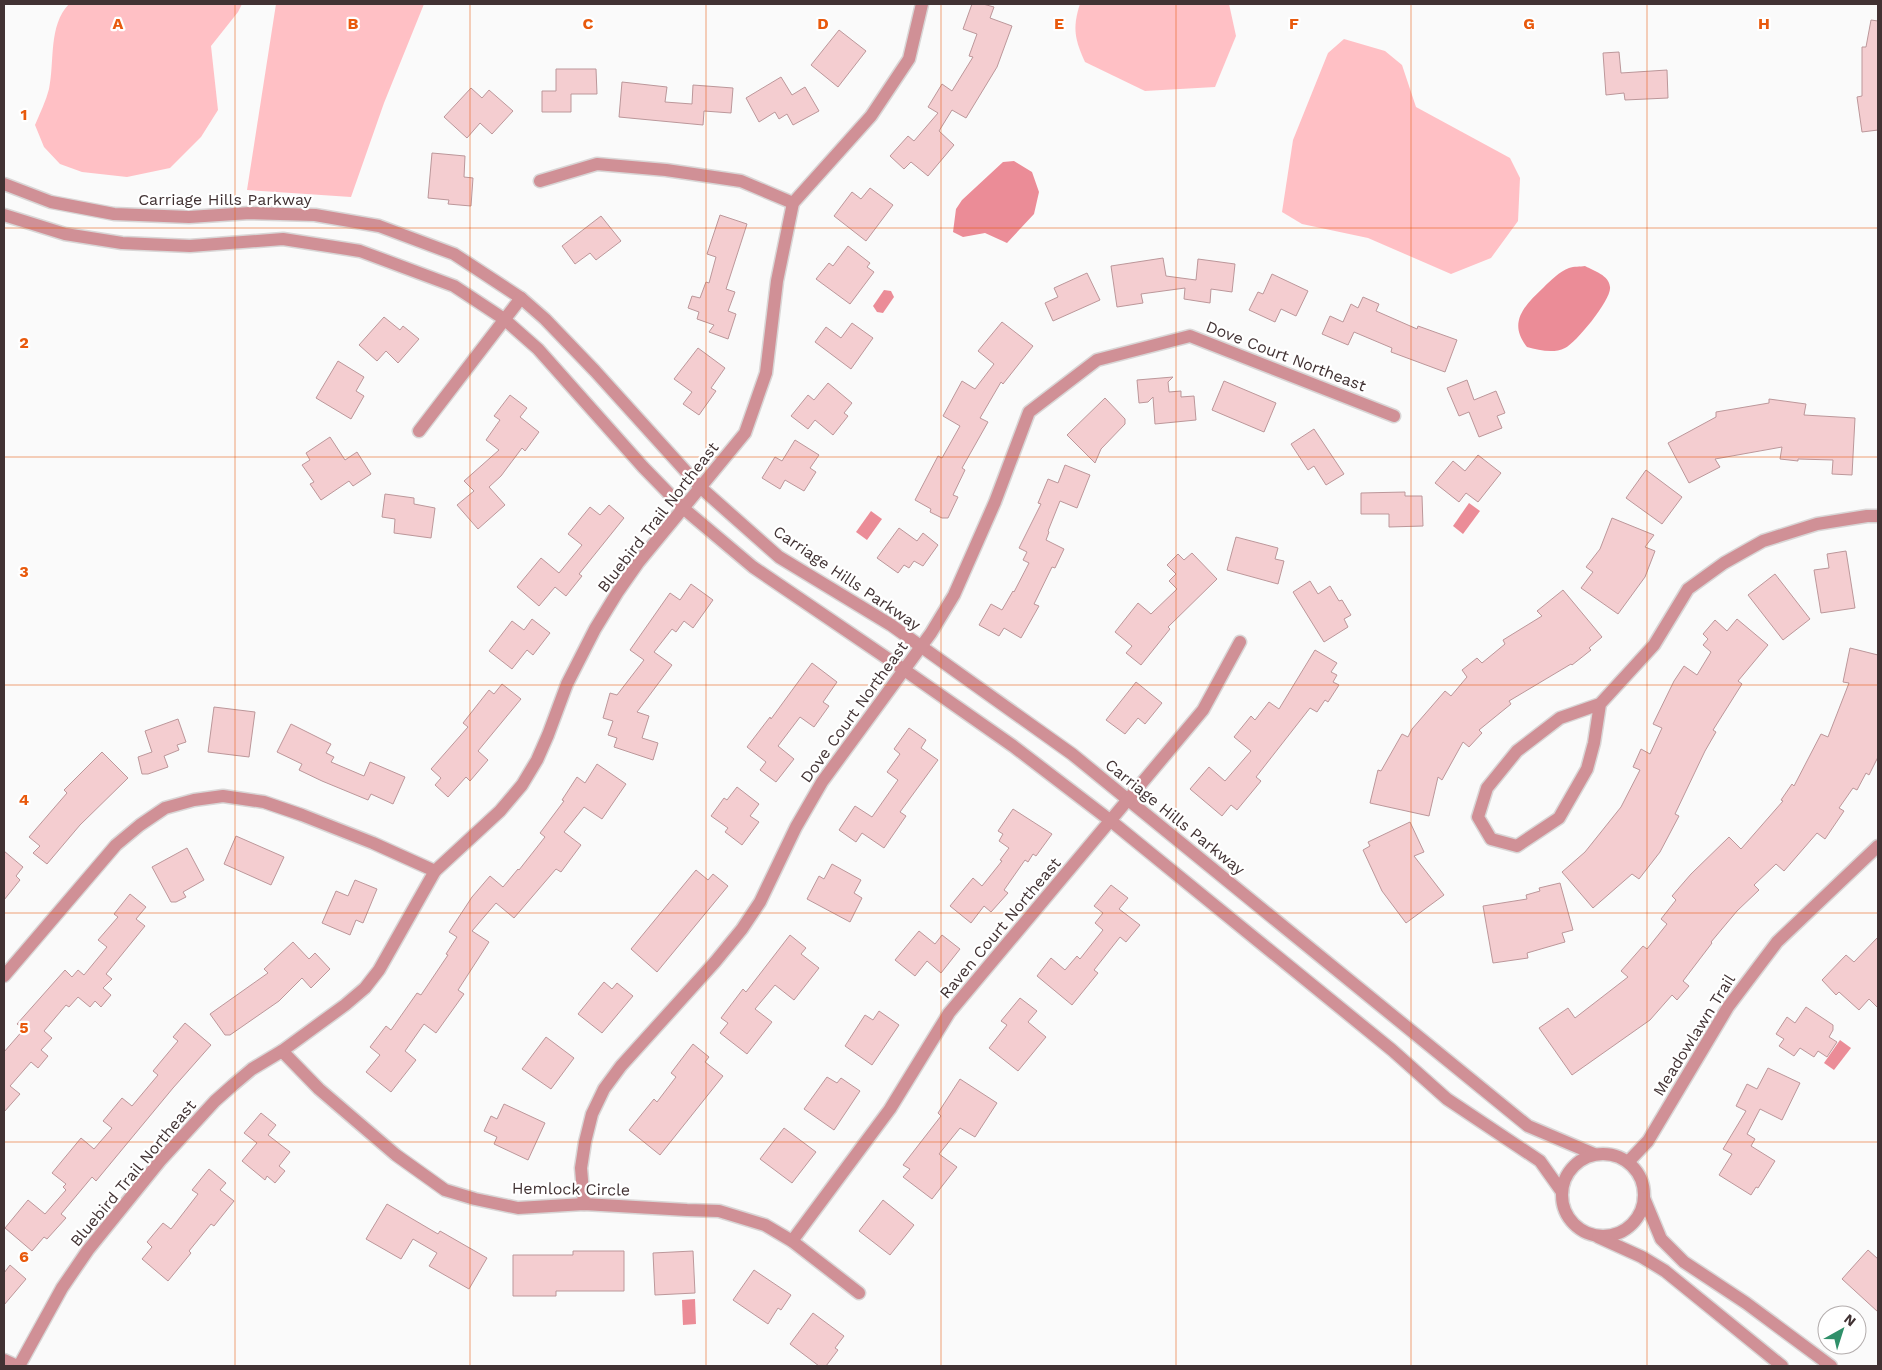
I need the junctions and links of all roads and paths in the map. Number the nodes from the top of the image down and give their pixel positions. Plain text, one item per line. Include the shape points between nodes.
1 (922, 4) edge
2 (540, 181) dead end
3 (4, 184) edge
4 (793, 204) junction
5 (4, 215) edge
6 (521, 298) junction
7 (504, 319) junction
8 (1394, 416) dead end
9 (419, 431) dead end
10 (700, 487) junction
11 (683, 508) junction
12 (1878, 516) edge
13 (1240, 642) dead end
14 (920, 647) junction
15 (903, 669) junction
16 (1600, 704) junction
17 (1129, 800) junction
18 (1111, 821) junction
19 (1878, 846) edge
20 (435, 871) junction
21 (4, 976) edge
22 (282, 1051) junction
23 (1594, 1154) junction
24 (1628, 1162) junction
25 (1562, 1192) junction
26 (1644, 1198) junction
27 (584, 1204) junction
28 (1594, 1235) junction
29 (792, 1241) junction
30 (859, 1293) dead end
31 (4, 1360) edge
32 (18, 1366) edge
33 (1782, 1366) edge
34 (1831, 1366) edge

1 - 4 street, Bluebird Trail Northeast via 909,59 870,116
2 - 4 street via 597,164 666,170 741,182
3 - 6 street, Carriage Hills Parkway via 51,202 114,214 189,217 250,213 315,215 379,226 454,254
4 - 10 street, Bluebird Trail Northeast via 777,281 766,373 745,433
5 - 7 street via 65,234 122,243 190,246 283,239 360,251 454,286
6 - 7 street
6 - 10 street, Carriage Hills Parkway via 596,371
7 - 9 street
7 - 11 street via 538,349
8 - 14 street, Dove Court Northeast via 1190,336 1097,360 1029,412 995,502 954,595
10 - 11 street, Bluebird Trail Northeast
10 - 14 street, Carriage Hills Parkway via 779,557 891,625
11 - 15 street via 753,567
11 - 20 street, Bluebird Trail Northeast via 627,578 595,629 567,684 537,760 522,785 500,811
12 - 16 street via 1817,524 1763,541 1724,563 1688,590 1654,645
13 - 17 street, Raven Court Northeast via 1203,710
14 - 15 street, Dove Court Northeast
14 - 17 street, Carriage Hills Parkway via 1072,754
15 - 18 street via 1013,746
15 - 27 street, Dove Court Northeast via 822,782 760,902 742,929 620,1066 604,1089 592,1114 585,1142 581,1168
16 - 16 street via 1560,718 1517,751 1487,788 1478,817 1491,839 1517,846 1559,818 1587,770
17 - 18 street, Raven Court Northeast
17 - 23 street, Carriage Hills Parkway via 1528,1126
18 - 25 street via 1392,1050 1447,1099 1540,1161
18 - 29 street, Raven Court Northeast via 949,1013 890,1109
19 - 24 street, Meadowlawn Trail via 1777,942 1728,1007 1648,1142
20 - 21 street via 374,843 264,802 223,796 194,800 165,808 116,845
20 - 22 street, Bluebird Trail Northeast via 379,970 365,988
22 - 27 street, Hemlock Circle via 319,1090 396,1155 445,1190 518,1208
22 - 32 street, Bluebird Trail Northeast via 252,1070 215,1101 160,1160 88,1250 62,1288
23 - 24 street via 1612,1155
23 - 25 street via 1573,1166 1565,1178
24 - 26 street via 1638,1172
25 - 28 street via 1570,1219 1580,1229
26 - 28 street via 1641,1212 1622,1232
26 - 34 street via 1661,1239 1684,1262
27 - 29 street, Hemlock Circle via 719,1211 765,1225
28 - 33 street via 1665,1271
29 - 30 street, Hemlock Circle
31 - 32 street

